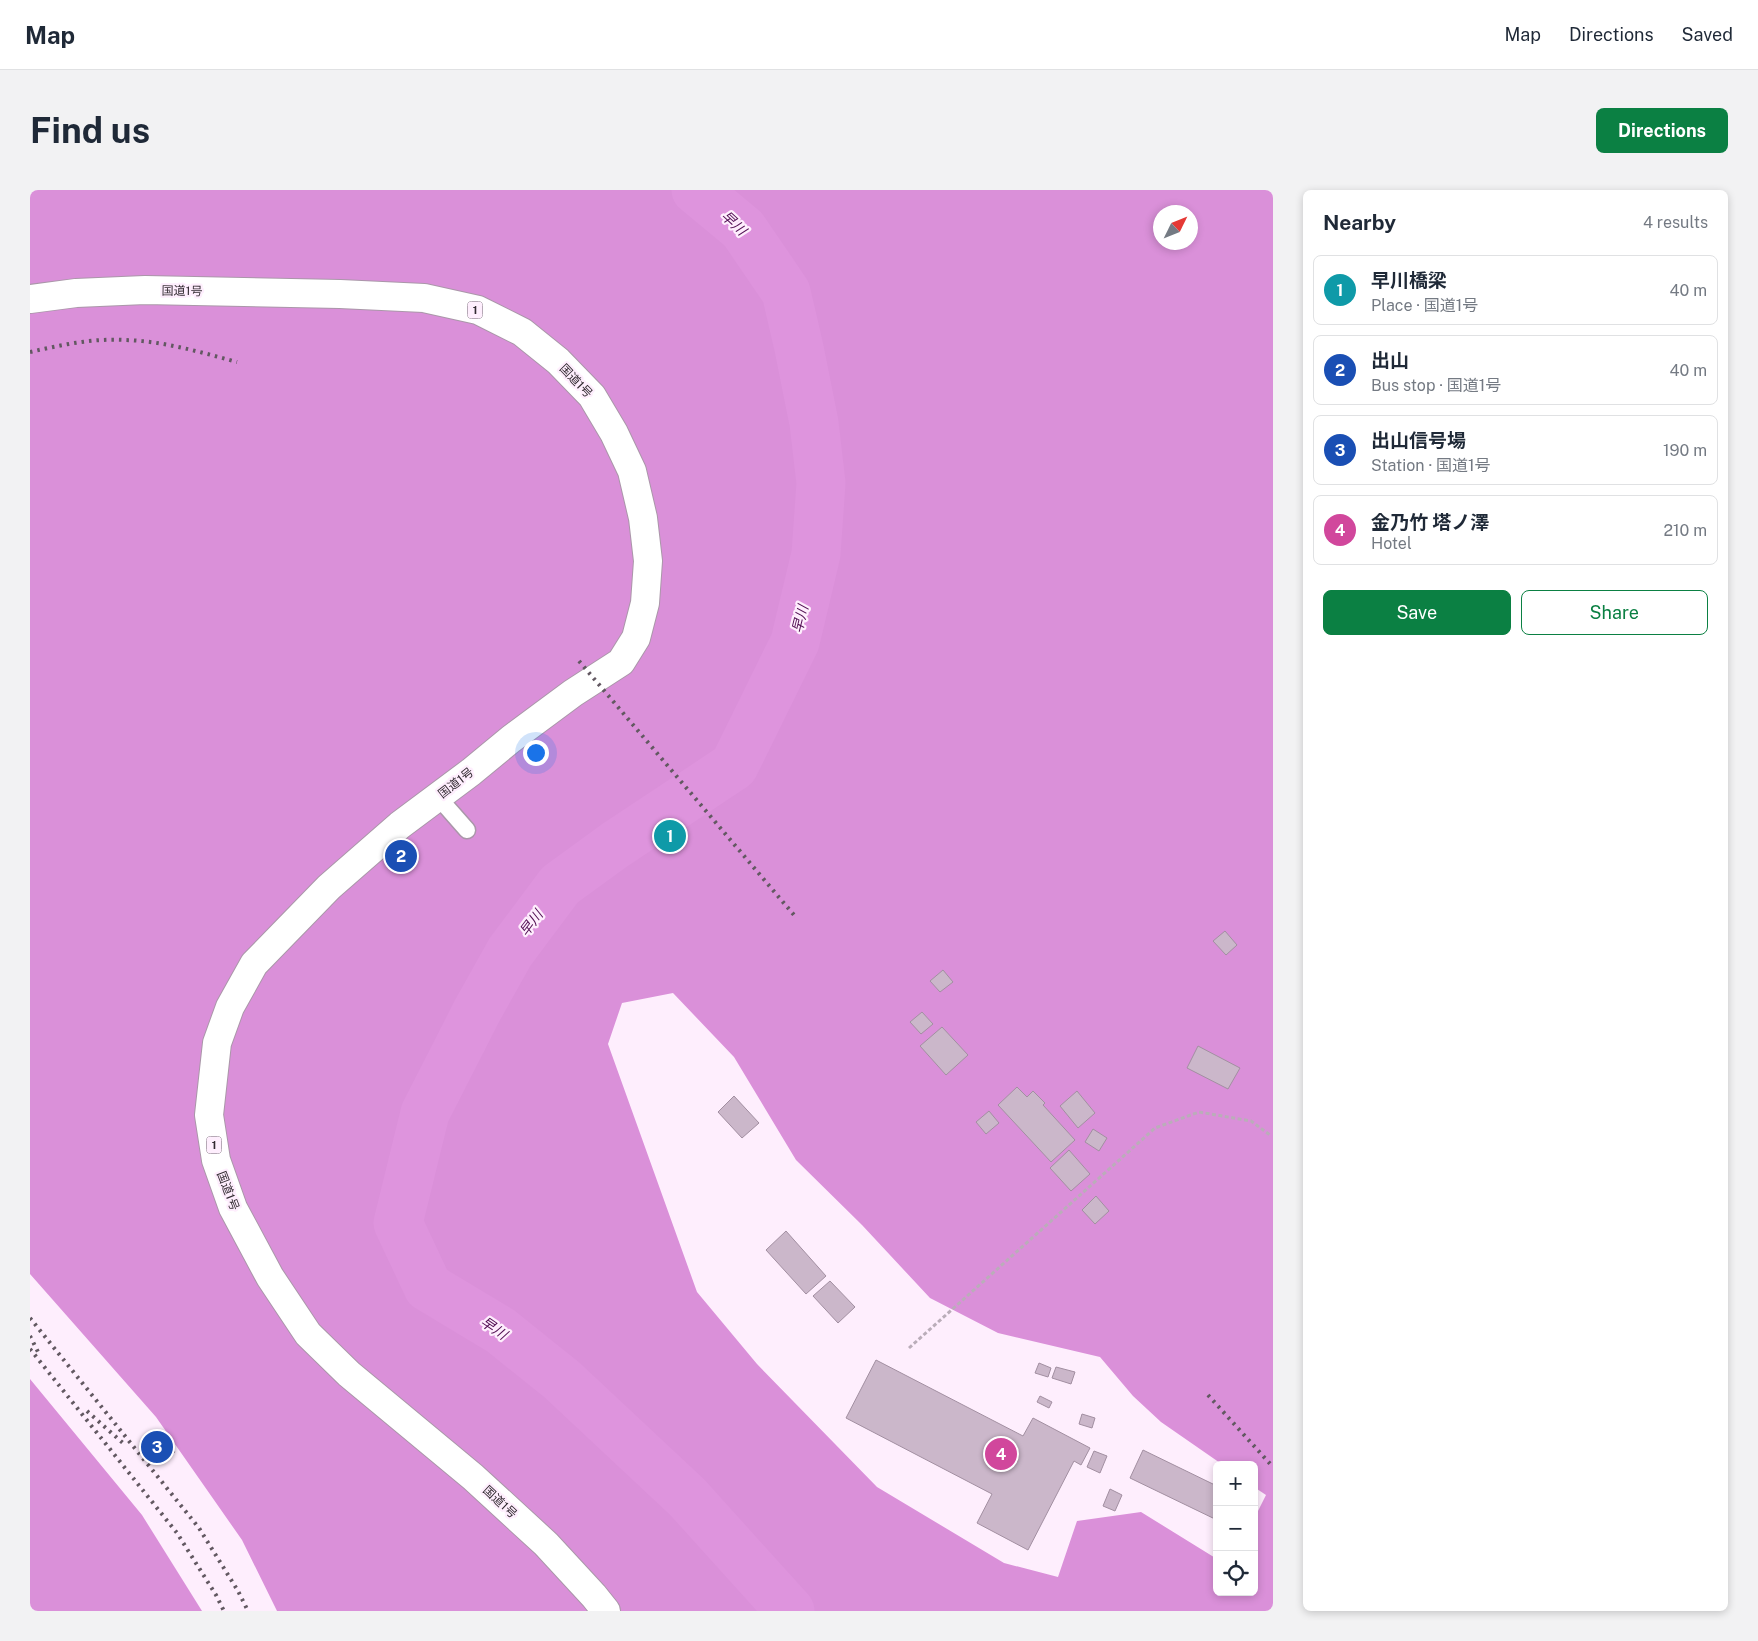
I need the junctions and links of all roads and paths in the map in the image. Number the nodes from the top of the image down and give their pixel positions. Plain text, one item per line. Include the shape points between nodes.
1 (30, 299) edge
2 (438, 797) junction
3 (467, 830) dead end
4 (1270, 1135) dead end
5 (909, 1348) dead end
6 (606, 1611) edge

1 - 2 highway, 国道1号 / 1 via 145,290 424,298 478,310 522,332 558,361 592,396 632,471 643,518 648,560 645,603 636,638 621,662 573,693
2 - 3 lane
2 - 6 highway, 国道1号 / 1 via 400,825 329,887 254,964 230,1007 217,1043 209,1115 216,1160 233,1208 270,1277 308,1334 349,1374 473,1477 546,1544
4 - 5 path via 1252,1121 1199,1112 1154,1128

